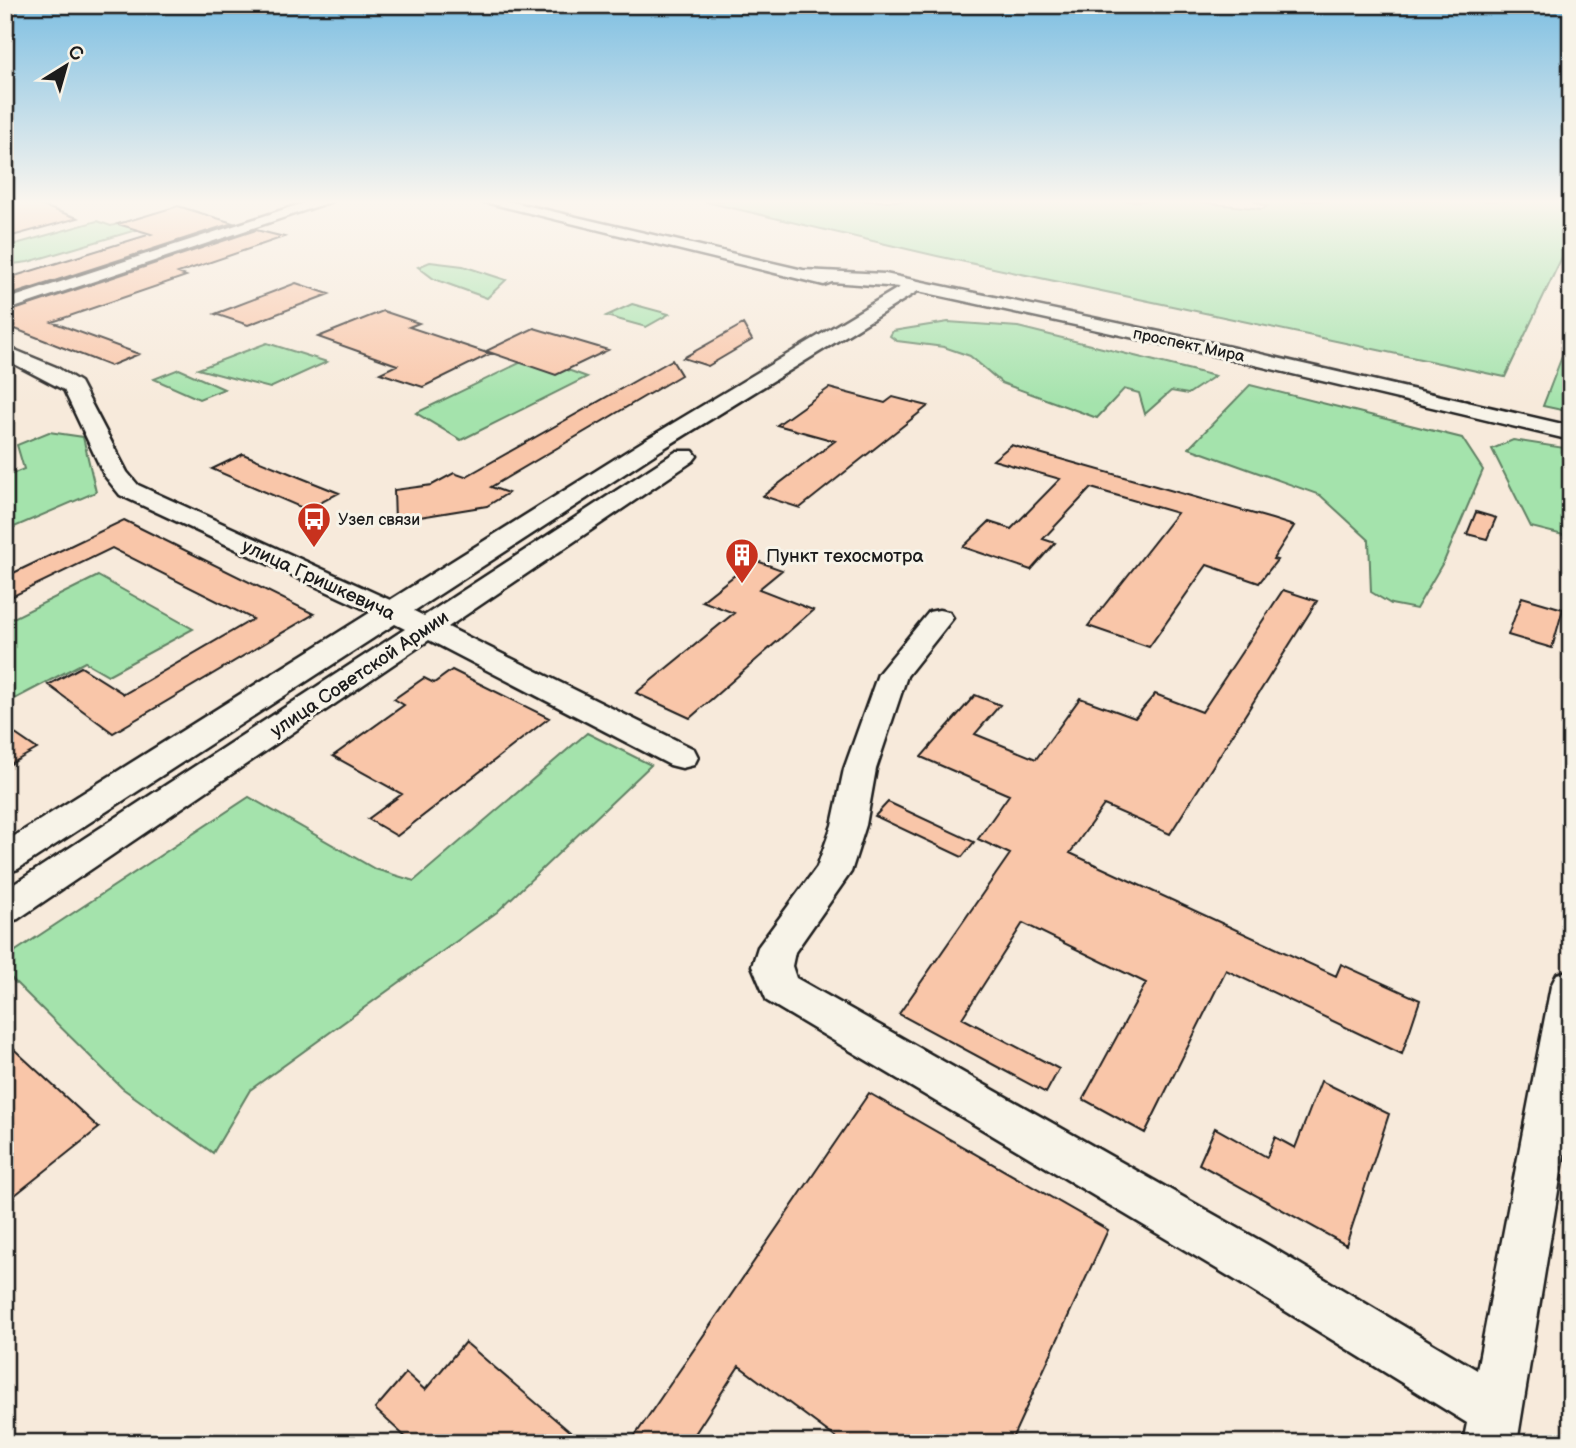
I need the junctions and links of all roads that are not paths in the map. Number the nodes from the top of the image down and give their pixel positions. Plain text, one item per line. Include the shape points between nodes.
1 (119, 269) edge
2 (777, 269) edge
3 (804, 275) junction
4 (915, 286) junction
5 (895, 297) junction
6 (5, 306) edge
7 (5, 352) edge
8 (1571, 433) edge
9 (653, 445) junction
10 (394, 613) junction
11 (939, 618) dead end
12 (427, 628) junction
13 (682, 757) dead end
14 (5, 860) edge
15 (5, 909) edge
16 (1571, 986) edge
17 (1493, 1427) edge

1 - 6 street
2 - 3 street, проспект Мира
3 - 4 street, проспект Мира via 885,279
3 - 5 street, проспект Мира
4 - 5 street, улица Советской Армии
4 - 8 street, проспект Мира via 1217,350
5 - 9 street, улица Советской Армии
7 - 10 street, улица Гришкевича via 74,386 116,475 128,490
9 - 10 street, улица Советской Армии
9 - 12 street, улица Советской Армии via 685,456
10 - 12 street, улица Гришкевича
10 - 14 street, улица Советской Армии
11 - 17 street via 893,674 860,769 849,825 833,872 777,947 772,966 781,989 1249,1261
12 - 13 street, улица Гришкевича
12 - 15 street, улица Советской Армии
16 - 17 street

